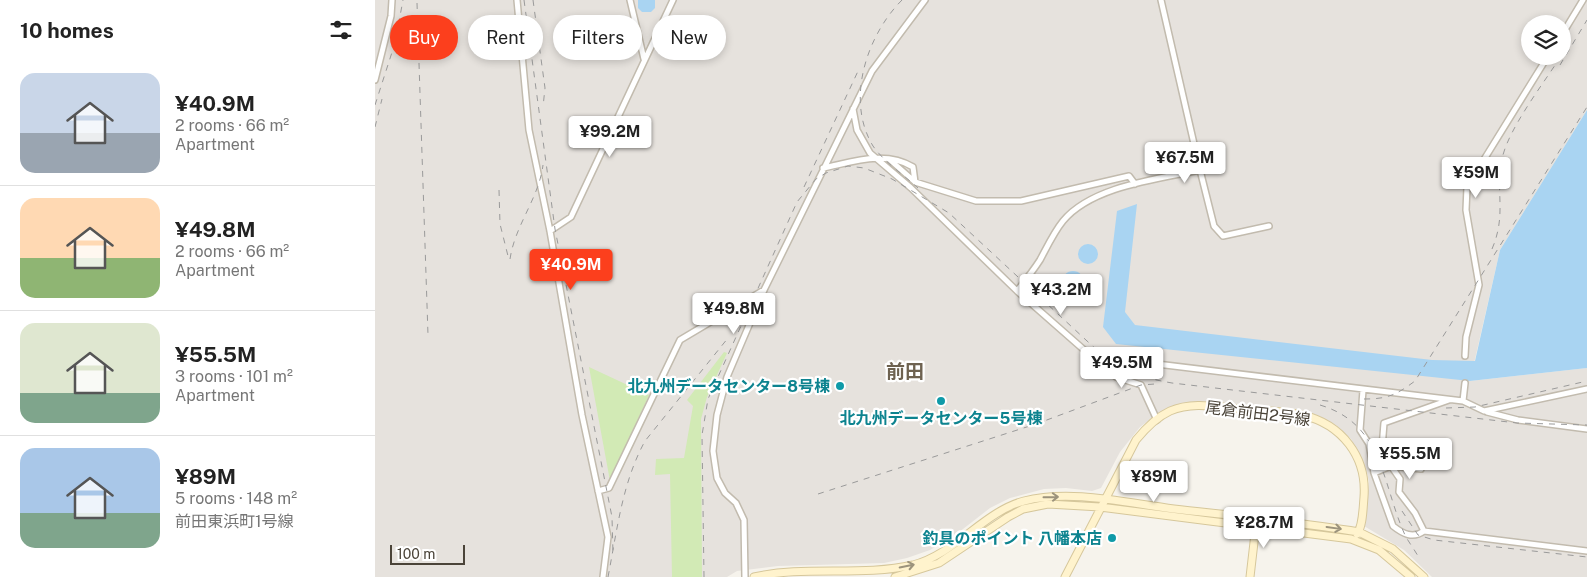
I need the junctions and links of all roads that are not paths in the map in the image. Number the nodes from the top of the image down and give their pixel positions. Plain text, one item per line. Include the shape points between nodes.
1 (392, 0) edge
2 (517, 0) edge
3 (630, 0) edge
4 (673, 0) edge
5 (925, 0) edge
6 (1161, 0) edge
7 (1583, 0) edge
8 (1571, 20) edge
9 (644, 60) junction
10 (1542, 65) edge
11 (375, 80) edge
12 (853, 109) junction
13 (874, 157) junction
14 (889, 159) junction
15 (823, 168) junction
16 (1200, 170) junction
17 (915, 182) junction
18 (1135, 184) junction
19 (1269, 226) dead end
20 (550, 231) junction
21 (764, 290) junction
22 (1017, 291) junction
23 (1091, 356) junction
24 (1465, 356) dead end
25 (1465, 383) dead end
26 (1587, 389) edge
27 (1363, 390) junction
28 (1451, 399) junction
29 (1463, 401) junction
30 (1484, 411) junction
31 (1157, 420) junction
32 (1587, 428) edge
33 (1391, 466) junction
34 (1421, 469) dead end
35 (1374, 474) junction
36 (598, 492) junction
37 (1104, 500) junction
38 (1100, 507) junction
39 (1257, 519) junction
40 (1256, 528) junction
41 (1424, 531) junction
42 (1359, 532) junction
43 (1351, 539) junction
44 (1587, 552) edge
45 (603, 577) edge
46 (745, 577) edge
47 (754, 577) edge
48 (895, 577) edge
49 (1065, 577) edge
50 (1250, 577) edge
51 (1411, 577) edge
52 (1424, 577) edge

1 - 11 street
2 - 20 street via 529,130
3 - 9 street
4 - 9 street
5 - 12 street via 872,71
6 - 16 street
7 - 8 street
9 - 20 street via 571,218
10 - 24 street via 1467,187 1465,210 1479,285 1466,337
12 - 13 street via 857,130
12 - 15 street
13 - 14 street
13 - 15 street
13 - 22 street via 911,188
14 - 17 street
14 - 17 street via 901,160 913,167
15 - 21 street
16 - 18 street
16 - 19 street via 1214,226 1223,236
17 - 18 street via 976,201 995,202 1021,201 1129,176
18 - 22 street via 1091,199 1075,209 1062,222
20 - 36 street via 581,415
21 - 36 street via 680,340 609,488
21 - 46 street via 727,377 717,415 713,451 717,478 744,520
22 - 23 street
23 - 27 street
23 - 31 street via 1116,377 1141,385
25 - 29 street
26 - 30 street
27 - 28 street
27 - 35 street via 1360,430 1369,444
28 - 29 street
28 - 33 street via 1384,423 1382,448
29 - 30 street
30 - 32 street via 1518,420
31 - 37 street, 尾倉前田2号線 via 1136,440
31 - 42 street, 尾倉前田2号線 via 1183,407 1205,406 1301,415 1327,424 1353,448 1363,472 1364,500
33 - 34 street
33 - 35 street
33 - 41 street via 1400,479 1399,492
35 - 41 street via 1393,526 1405,535 1419,535
36 - 45 street via 608,537
37 - 38 street, 尾倉前田2号線
37 - 39 street
47 -> 37 street via 793,572 885,570 914,564 940,554 1021,501 1050,497
38 - 40 street
38 - 48 street via 1047,504 1023,509 939,564
38 - 49 street, 尾倉前田2号線
39 - 40 street
39 -> 42 street
40 - 43 street
40 - 50 street
41 - 44 street
42 - 43 street
42 - 52 street via 1393,550
43 - 51 street via 1389,556

